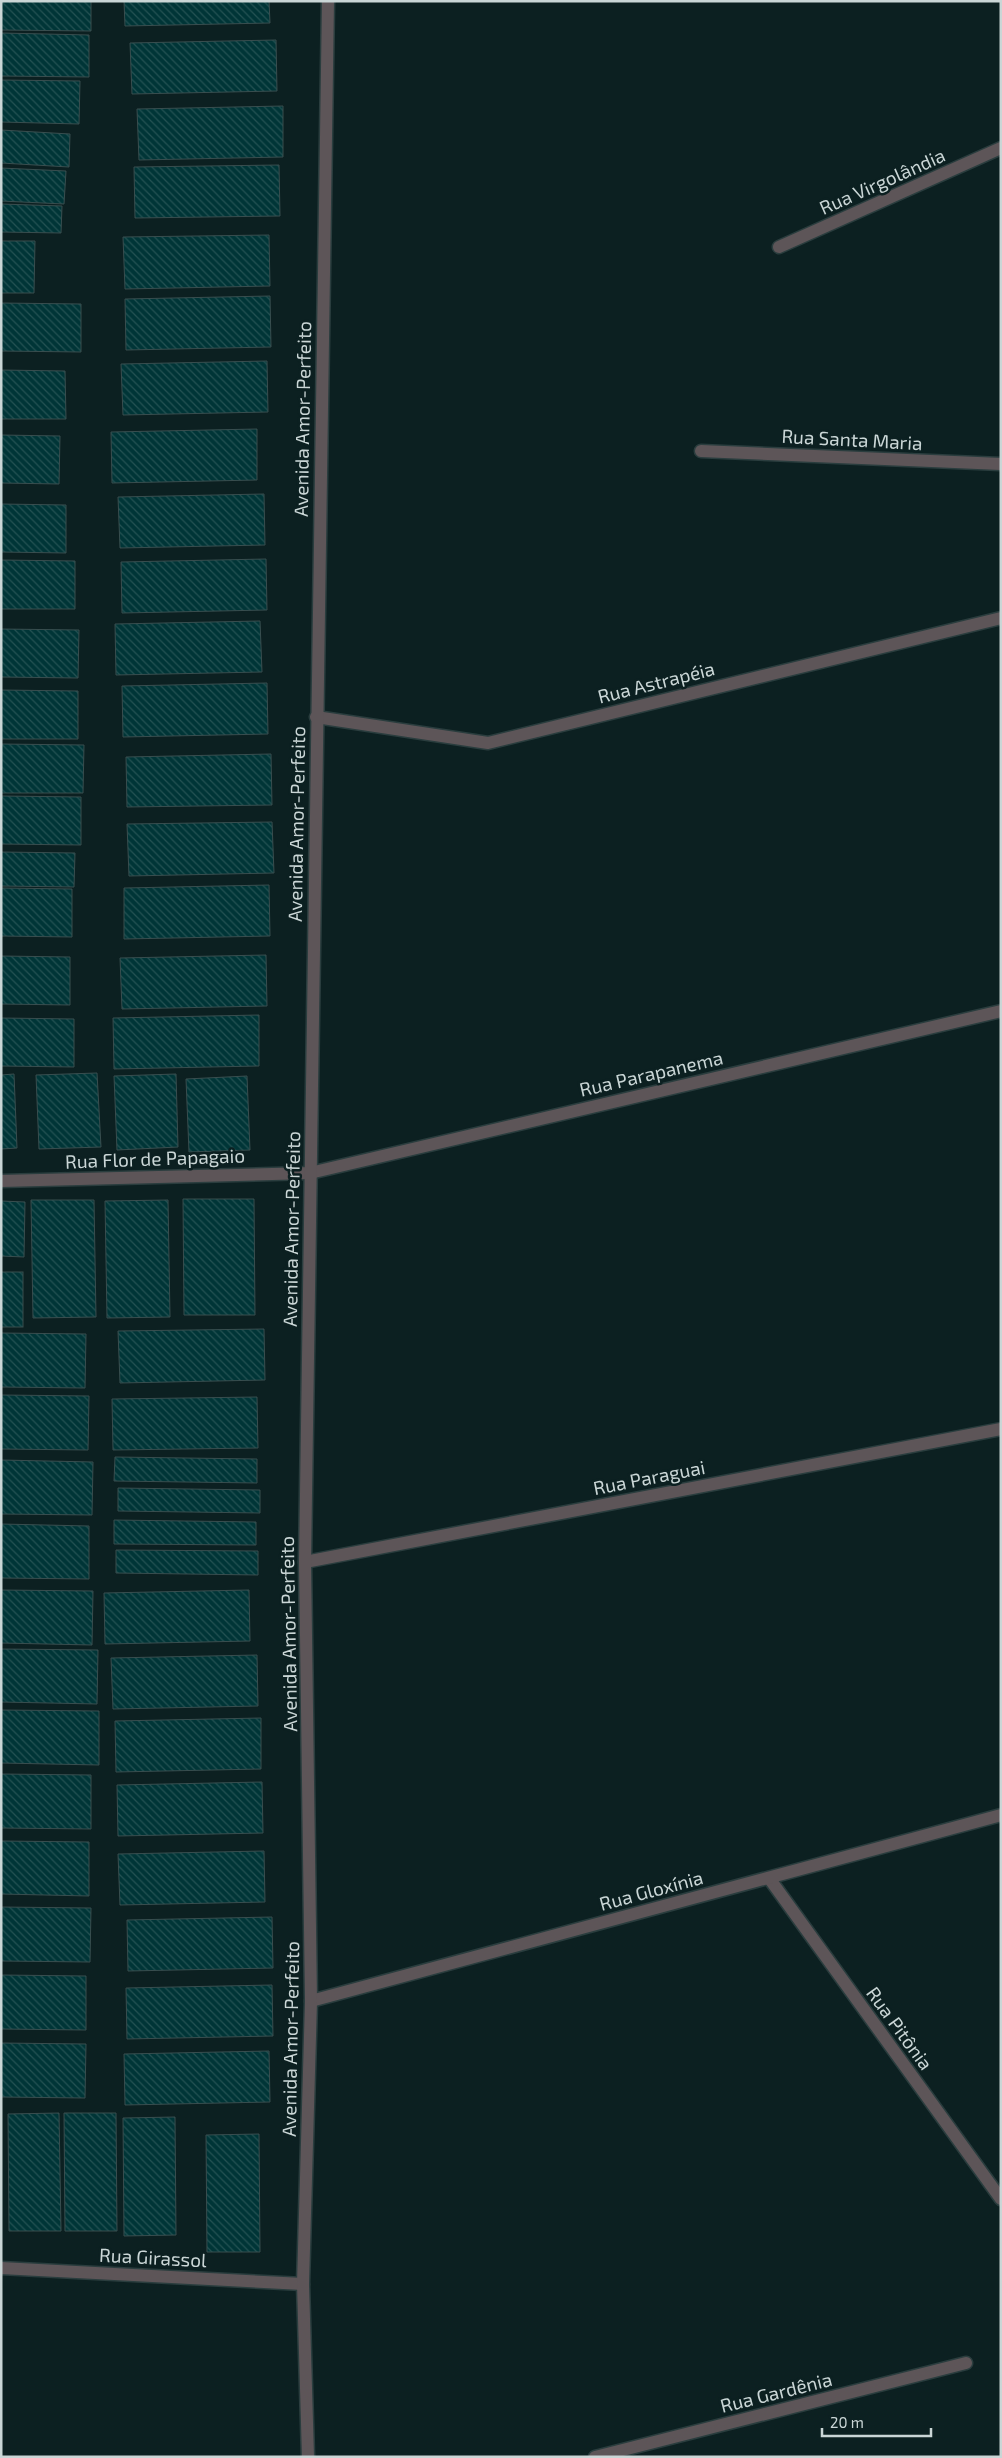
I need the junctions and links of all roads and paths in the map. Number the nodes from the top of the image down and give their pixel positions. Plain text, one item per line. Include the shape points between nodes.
1 (328, 1) edge
2 (1001, 148) edge
3 (779, 247) dead end
4 (702, 451) dead end
5 (1001, 464) edge
6 (1001, 618) edge
7 (316, 717) junction
8 (1001, 1011) edge
9 (310, 1173) junction
10 (1, 1181) edge
11 (1001, 1429) edge
12 (305, 1562) junction
13 (1001, 1815) edge
14 (768, 1878) junction
15 (311, 2001) junction
16 (1001, 2199) edge
17 (1, 2268) edge
18 (303, 2284) junction
19 (966, 2363) dead end
20 (308, 2457) edge
21 (595, 2457) edge

1 - 7 street, Avenida Amor-Perfeito
2 - 3 street, Rua Virgolândia
4 - 5 street, Rua Santa Maria
6 - 7 street, Rua Astrapéia via 488,742
7 - 9 street, Avenida Amor-Perfeito
8 - 9 street, Rua Parapanema
9 - 10 street, Rua Flor de Papagaio
9 - 12 street, Avenida Amor-Perfeito
11 - 12 street, Rua Paraguai
12 - 15 street, Avenida Amor-Perfeito
13 - 14 street, Rua Gloxínia
14 - 15 street, Rua Gloxínia
14 - 16 street, Rua Pitônia
15 - 18 street, Avenida Amor-Perfeito
17 - 18 street, Rua Girassol
18 - 20 street, Avenida Amor-Perfeito
19 - 21 street, Rua Gardênia

